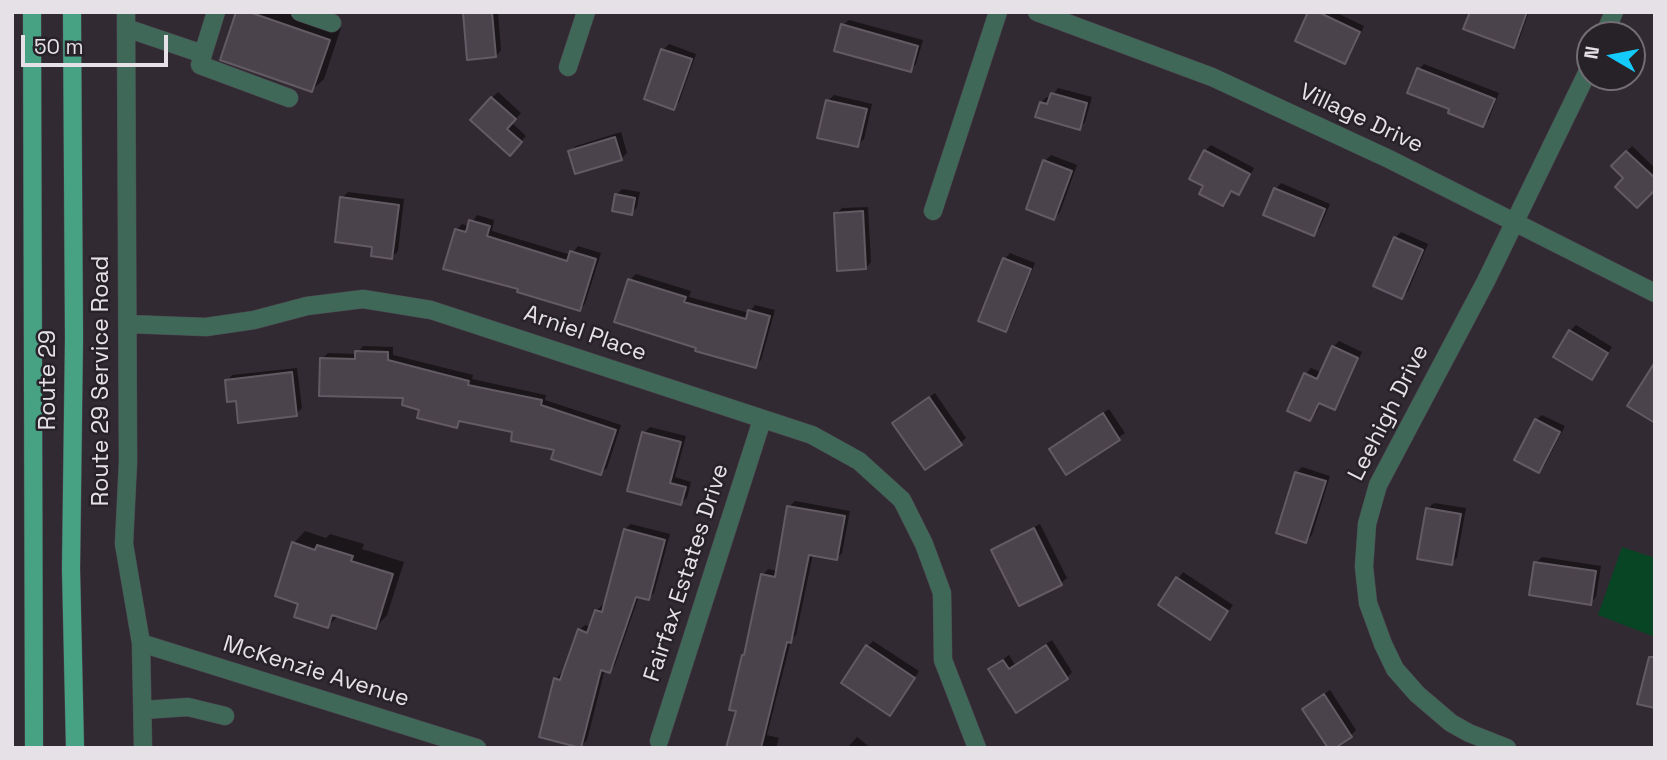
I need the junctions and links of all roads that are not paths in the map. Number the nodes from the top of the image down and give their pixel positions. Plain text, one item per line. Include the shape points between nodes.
1 (32, 12) edge
2 (72, 12) edge
3 (216, 12) edge
4 (300, 12) edge
5 (586, 12) edge
6 (998, 12) edge
7 (1037, 12) edge
8 (126, 20) edge
9 (332, 23) dead end
10 (203, 54) junction
11 (568, 67) dead end
12 (1578, 91) edge
13 (289, 98) dead end
14 (933, 211) dead end
15 (1515, 222) junction
16 (1655, 293) edge
17 (128, 324) junction
18 (762, 420) junction
19 (141, 643) junction
20 (144, 710) junction
21 (225, 716) dead end
22 (659, 741) dead end
23 (34, 748) edge
24 (75, 748) edge
25 (143, 748) edge
26 (477, 748) edge
27 (977, 748) edge
28 (1507, 748) edge

1 - 23 main road, Route 29
2 - 24 main road, Route 29
3 - 10 street
4 - 9 street
5 - 11 street
6 - 14 street
7 - 15 street, Village Drive via 1212,77
8 - 10 street
8 - 17 street, Route 29 Service Road
10 - 13 street via 200,65
12 - 15 street, Leehigh Drive
15 - 16 street, Village Drive
15 - 28 street, Leehigh Drive via 1378,485 1364,557 1373,619 1395,669 1451,723
17 - 18 street, Arniel Place via 206,327 363,299 431,310
17 - 19 street, Route 29 Service Road via 124,544
18 - 22 street, Fairfax Estates Drive
18 - 27 street, Arniel Place via 812,435 859,461 902,500 942,593 943,660
19 - 20 street, Route 29 Service Road
19 - 26 street, McKenzie Avenue
20 - 21 street via 188,707
20 - 25 street, Route 29 Service Road

